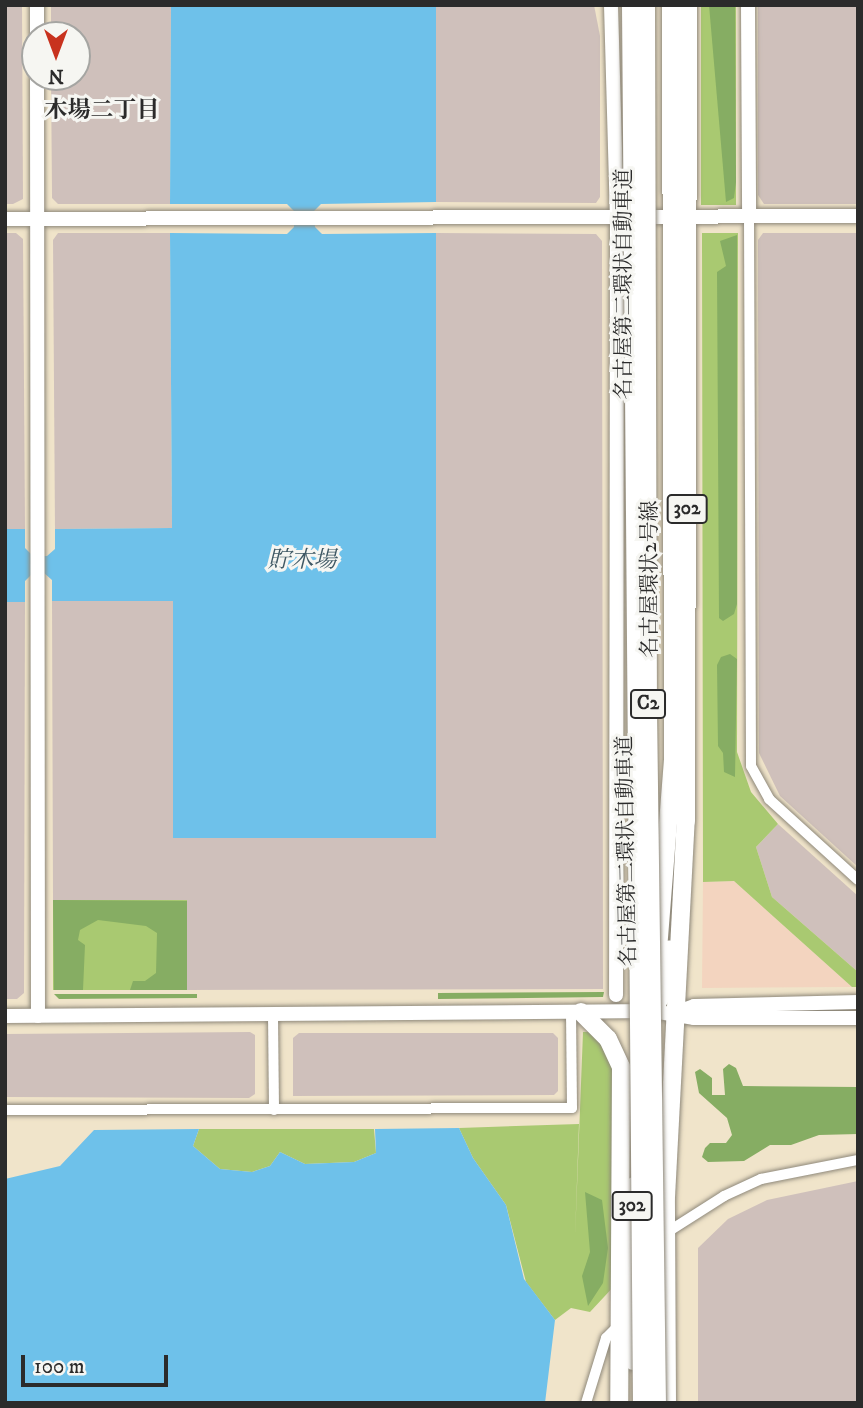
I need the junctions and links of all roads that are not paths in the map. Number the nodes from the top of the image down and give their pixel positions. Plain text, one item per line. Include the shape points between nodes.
1 (611, 5) edge
2 (631, 5) edge
3 (646, 5) edge
4 (671, 5) edge
5 (688, 5) edge
6 (748, 5) edge
7 (37, 91) edge
8 (858, 216) edge
9 (37, 218) junction
10 (617, 218) junction
11 (680, 218) junction
12 (749, 218) junction
13 (5, 219) edge
14 (684, 863) junction
15 (858, 880) edge
16 (616, 995) dead end
17 (858, 1002) edge
18 (653, 1011) junction
19 (576, 1012) junction
20 (677, 1012) junction
21 (273, 1014) junction
22 (5, 1016) edge
23 (38, 1016) junction
24 (858, 1018) edge
25 (5, 1110) edge
26 (274, 1110) junction
27 (858, 1160) edge
28 (666, 1233) junction
29 (618, 1325) junction
30 (586, 1403) edge
31 (619, 1403) edge
32 (634, 1403) edge
33 (644, 1403) edge
34 (657, 1403) edge
35 (667, 1403) edge

1 - 10 street
2 - 33 highway, 名古屋第二環状自動車道 / C2, bridge
3 - 34 highway, 名古屋第二環状自動車道 / C2, bridge via 648,709
4 - 11 highway, 名古屋環状2号線 / 302
5 - 11 highway, 名古屋環状2号線 / 302
6 - 12 street
7 - 9 street
8 - 12 street
9 - 10 street
9 - 13 street
9 - 23 street
10 - 11 street
10 - 16 street
11 - 12 street
11 - 14 highway, 名古屋環状2号線 / 302
11 - 18 highway, 名古屋環状2号線 / 302 via 672,777
12 - 15 street via 751,766 769,799
14 - 18 highway via 674,899 665,981
14 - 20 highway, 名古屋環状2号線 / 302
17 - 20 street via 694,1006
18 - 19 street
18 - 20 street
18 - 32 highway, 名古屋環状2号線 / 302 via 631,1230
19 - 21 street
19 - 26 street via 572,1108
19 - 29 highway via 608,1038 621,1067
20 - 24 street via 694,1018
20 - 28 highway, 名古屋環状2号線 / 302
20 - 33 highway via 665,1035 659,1105
21 - 23 street
21 - 26 street
22 - 23 street
25 - 26 street
27 - 28 street via 761,1179 724,1196
28 - 35 highway, 名古屋環状2号線 / 302
29 - 30 street via 606,1338
29 - 31 highway

